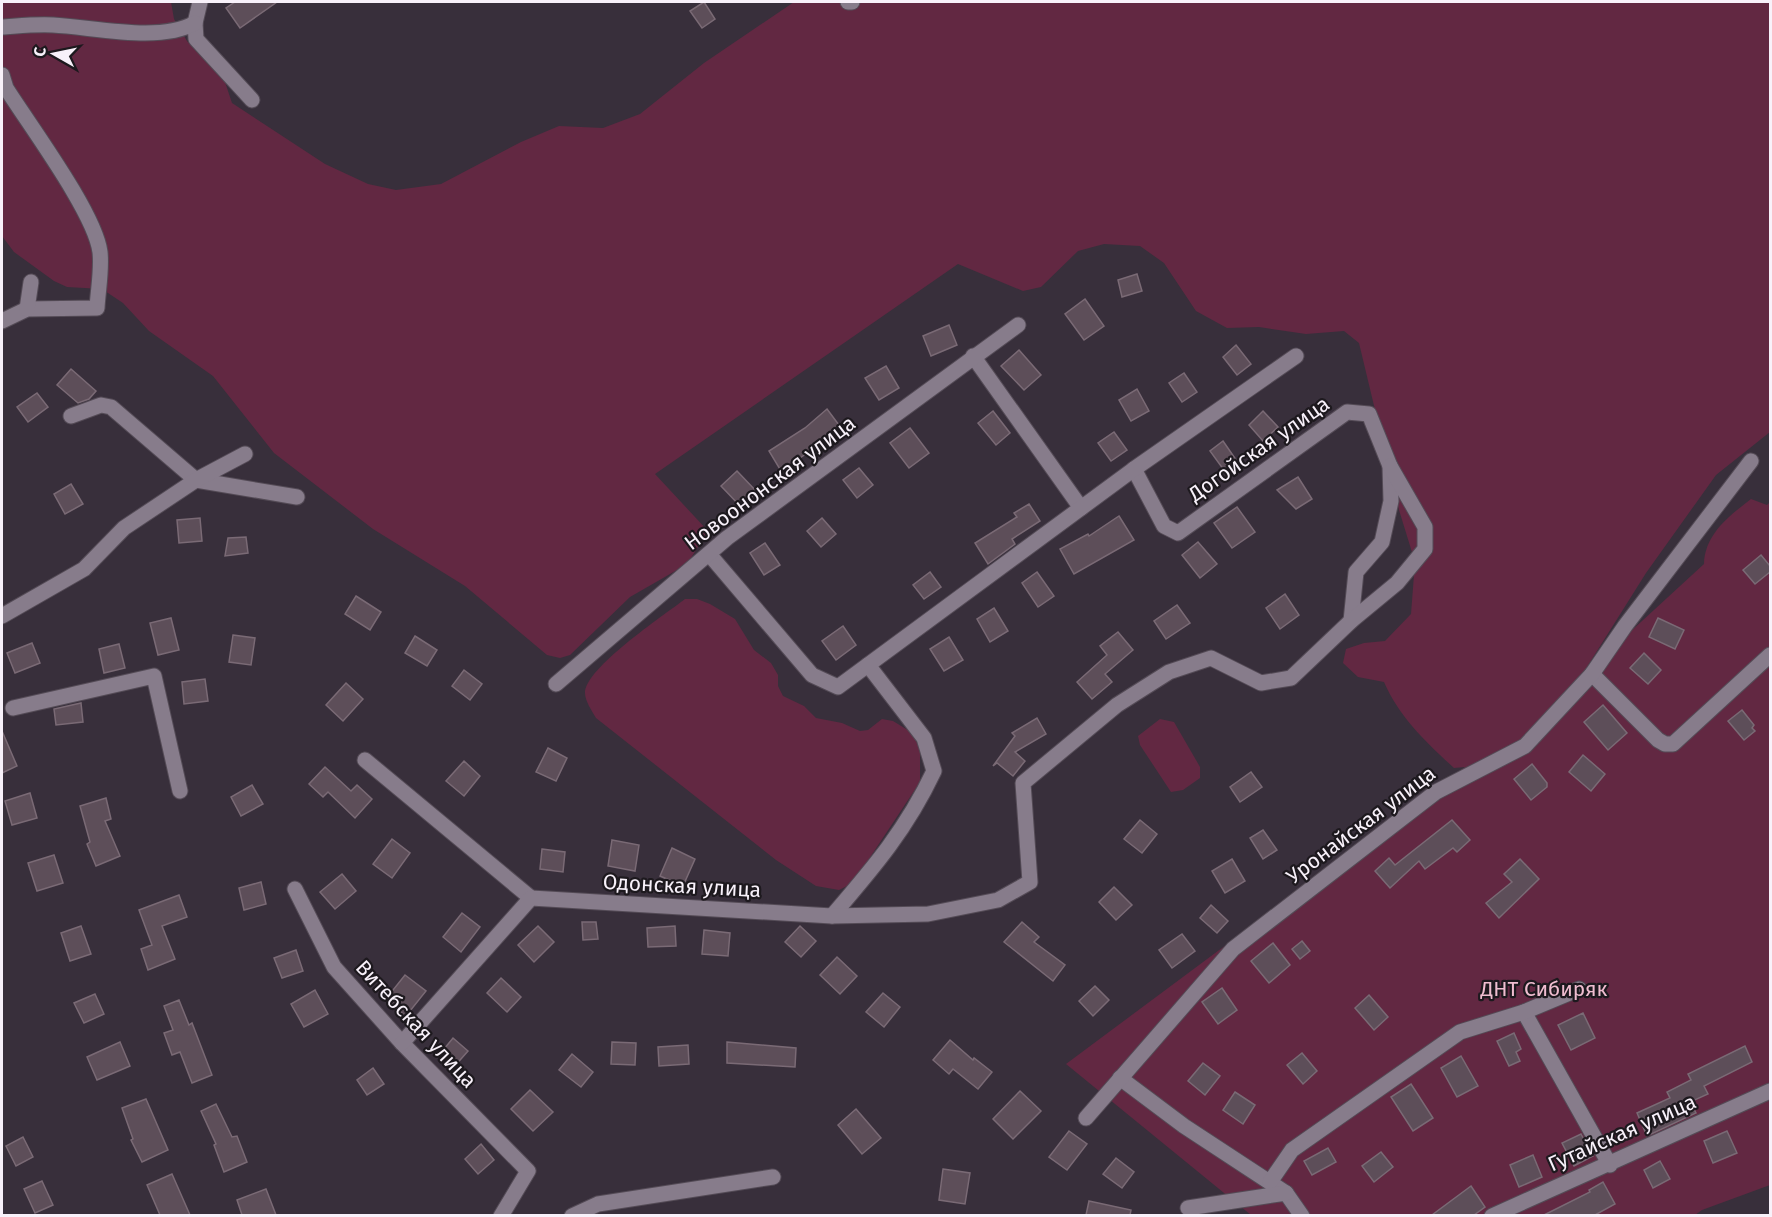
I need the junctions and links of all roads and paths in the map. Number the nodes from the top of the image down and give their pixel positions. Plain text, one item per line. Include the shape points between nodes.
1 (200, 2) edge
2 (195, 23) junction
3 (2, 27) edge
4 (2, 75) edge
5 (252, 100) dead end
6 (31, 282) dead end
7 (27, 309) junction
8 (2, 321) edge
9 (1018, 326) dead end
10 (973, 356) junction
11 (1296, 356) dead end
12 (71, 416) dead end
13 (245, 454) dead end
14 (1751, 461) dead end
15 (1390, 466) junction
16 (1134, 469) junction
17 (196, 480) junction
18 (297, 496) dead end
19 (1081, 508) junction
20 (709, 554) junction
21 (2, 616) edge
22 (1351, 621) junction
23 (1770, 655) edge
24 (868, 665) junction
25 (1592, 674) junction
26 (556, 684) dead end
27 (13, 708) dead end
28 (365, 760) dead end
29 (180, 791) dead end
30 (295, 889) dead end
31 (531, 898) junction
32 (831, 916) junction
33 (1580, 989) dead end
34 (1524, 1012) junction
35 (402, 1043) junction
36 (1120, 1078) junction
37 (1770, 1091) edge
38 (1086, 1118) dead end
39 (1610, 1165) junction
40 (773, 1178) dead end
41 (1270, 1182) junction
42 (1286, 1193) junction
43 (1188, 1208) dead end
44 (501, 1215) edge
45 (572, 1215) edge
46 (1302, 1215) edge
47 (1492, 1215) edge

1 - 2 street
2 - 3 street via 158,33 50,25
2 - 5 street via 196,39
4 - 7 street via 6,88 84,212 100,254 98,308
6 - 7 street
7 - 8 street
9 - 10 street, Новоононская улица
10 - 19 street
10 - 20 street, Новоононская улица
11 - 16 street
12 - 17 street via 101,405 111,407
13 - 17 street
14 - 25 street, Уронайская улица
15 - 16 street, Догойская улица via 1369,414 1347,412 1178,533 1164,526
15 - 22 street, Догойская улица via 1391,501 1382,542 1356,572
15 - 22 street via 1425,527 1425,549 1397,583
16 - 19 street
17 - 18 street
17 - 21 street via 124,528 84,569
19 - 24 street
20 - 24 street via 812,675 838,687
20 - 26 street, Новоононская улица
22 - 32 street, Одонская улица via 1291,678 1261,683 1211,658 1169,672 1117,705 1023,783 1029,882 998,900 928,914
23 - 25 street via 1673,744 1665,744
24 - 32 street via 924,738 934,771 915,811 890,847
25 - 36 street, Уронайская улица via 1524,746 1436,792 1233,949
27 - 29 street via 154,676
28 - 31 street
30 - 35 street, Витебская улица via 334,967
31 - 32 street, Одонская улица
31 - 35 street
33 - 34 street
34 - 39 street
34 - 41 street via 1460,1032 1292,1150
35 - 44 street, Витебская улица via 528,1171
36 - 38 street, Уронайская улица
36 - 41 street
37 - 39 street, Гутайская улица
39 - 47 street, Гутайская улица
40 - 45 street via 598,1204
41 - 42 street
42 - 43 street
42 - 46 street

